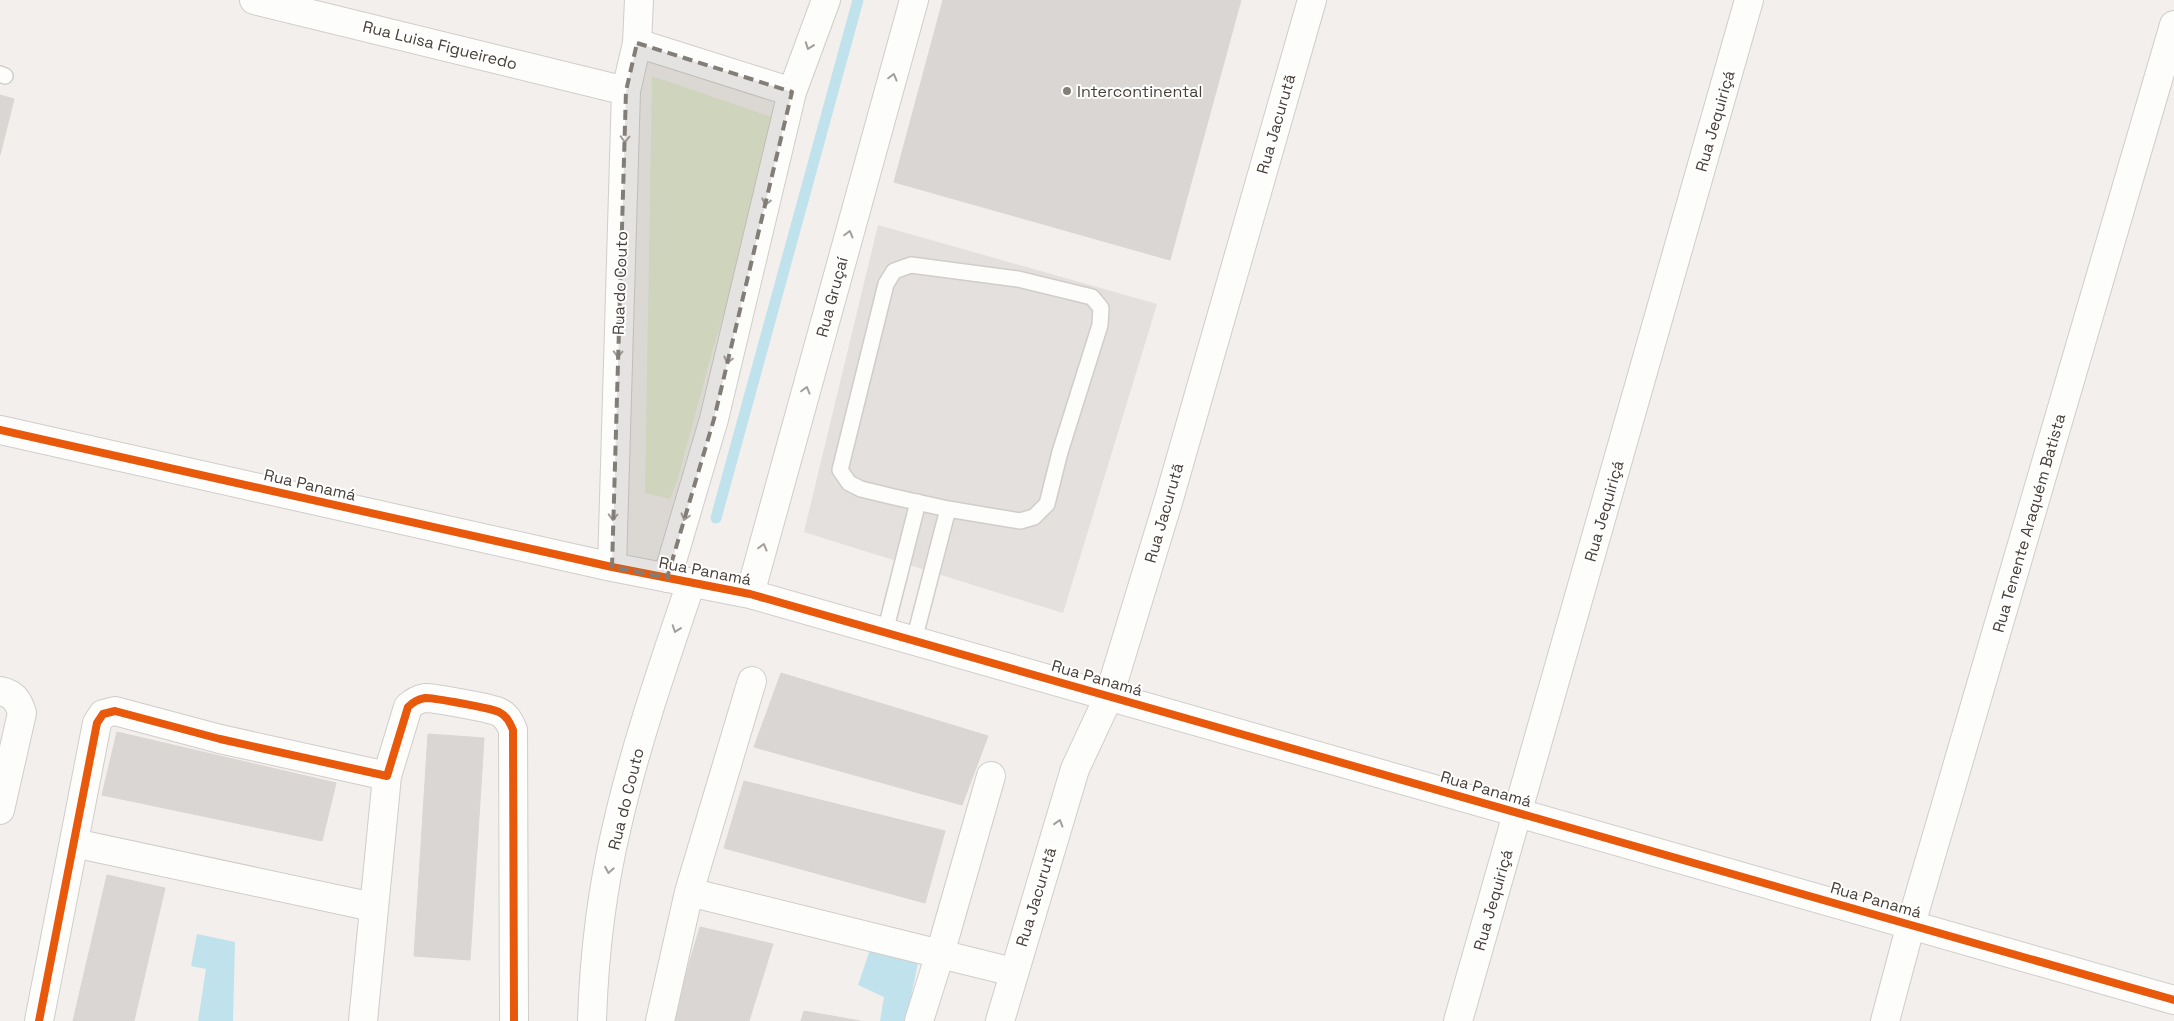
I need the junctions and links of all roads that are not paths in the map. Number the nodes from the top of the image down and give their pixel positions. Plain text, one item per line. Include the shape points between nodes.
1 (254, 0) edge
2 (639, 0) edge
3 (826, 0) edge
4 (914, 0) edge
5 (1312, 0) edge
6 (1749, 0) edge
7 (2174, 25) edge
8 (637, 42) junction
9 (626, 91) junction
10 (792, 92) junction
11 (0, 430) edge
12 (918, 502) junction
13 (948, 509) junction
14 (612, 567) junction
15 (679, 580) junction
16 (750, 594) junction
17 (886, 632) junction
18 (914, 640) junction
19 (752, 681) dead end
20 (0, 691) edge
21 (1109, 696) junction
22 (387, 776) junction
23 (991, 776) dead end
24 (0, 810) edge
25 (1519, 813) junction
26 (74, 843) junction
27 (689, 892) junction
28 (373, 907) junction
29 (1911, 924) junction
30 (940, 954) junction
31 (1014, 972) junction
32 (2174, 1000) edge
33 (39, 1021) edge
34 (363, 1021) edge
35 (514, 1021) edge
36 (592, 1021) edge
37 (660, 1021) edge
38 (919, 1021) edge
39 (1000, 1021) edge
40 (1458, 1021) edge
41 (1885, 1021) edge

1 - 9 street, Rua Luisa Figueiredo
2 - 8 street, Rua do Couto
3 -> 10 street
16 -> 4 street, Rua Gruçaí
5 - 21 street, Rua Jacurutã
6 - 25 street, Rua Jequiriçá
7 - 29 street, Rua Tenente Araquém Batista
8 - 9 street, Rua do Couto
8 - 10 street
9 -> 14 street, Rua do Couto
10 -> 15 street
11 - 14 street, Rua Panamá
12 - 13 lane
12 - 13 lane via 861,489 849,483 840,470 886,284 894,271 911,266 1018,279 1092,297 1101,308 1100,325 1047,504 1034,517 1020,521
12 - 17 lane
13 - 18 lane
14 - 15 street, Rua Panamá
15 - 16 street, Rua Panamá
15 -> 36 street, Rua do Couto via 652,700 616,826 603,902
16 - 17 street, Rua Panamá
17 - 18 street, Rua Panamá
18 - 21 street, Rua Panamá
19 - 27 street
20 - 24 street via 18,701 22,713
21 - 25 street, Rua Panamá
31 -> 21 street, Rua Jacurutã via 1075,768
22 - 26 street via 115,711 103,714 97,722
22 - 28 street
22 - 35 street via 408,707 425,698 499,712 514,730
23 - 30 street
25 - 29 street, Rua Panamá
25 - 40 street, Rua Jequiriçá
26 - 28 street
26 - 33 street
27 - 30 street
27 - 37 street
28 - 34 street
29 - 32 street, Rua Panamá
29 - 41 street, Rua Tenente Araquém Batista
30 - 31 street
30 - 38 street
31 - 39 street, Rua Jacurutã

